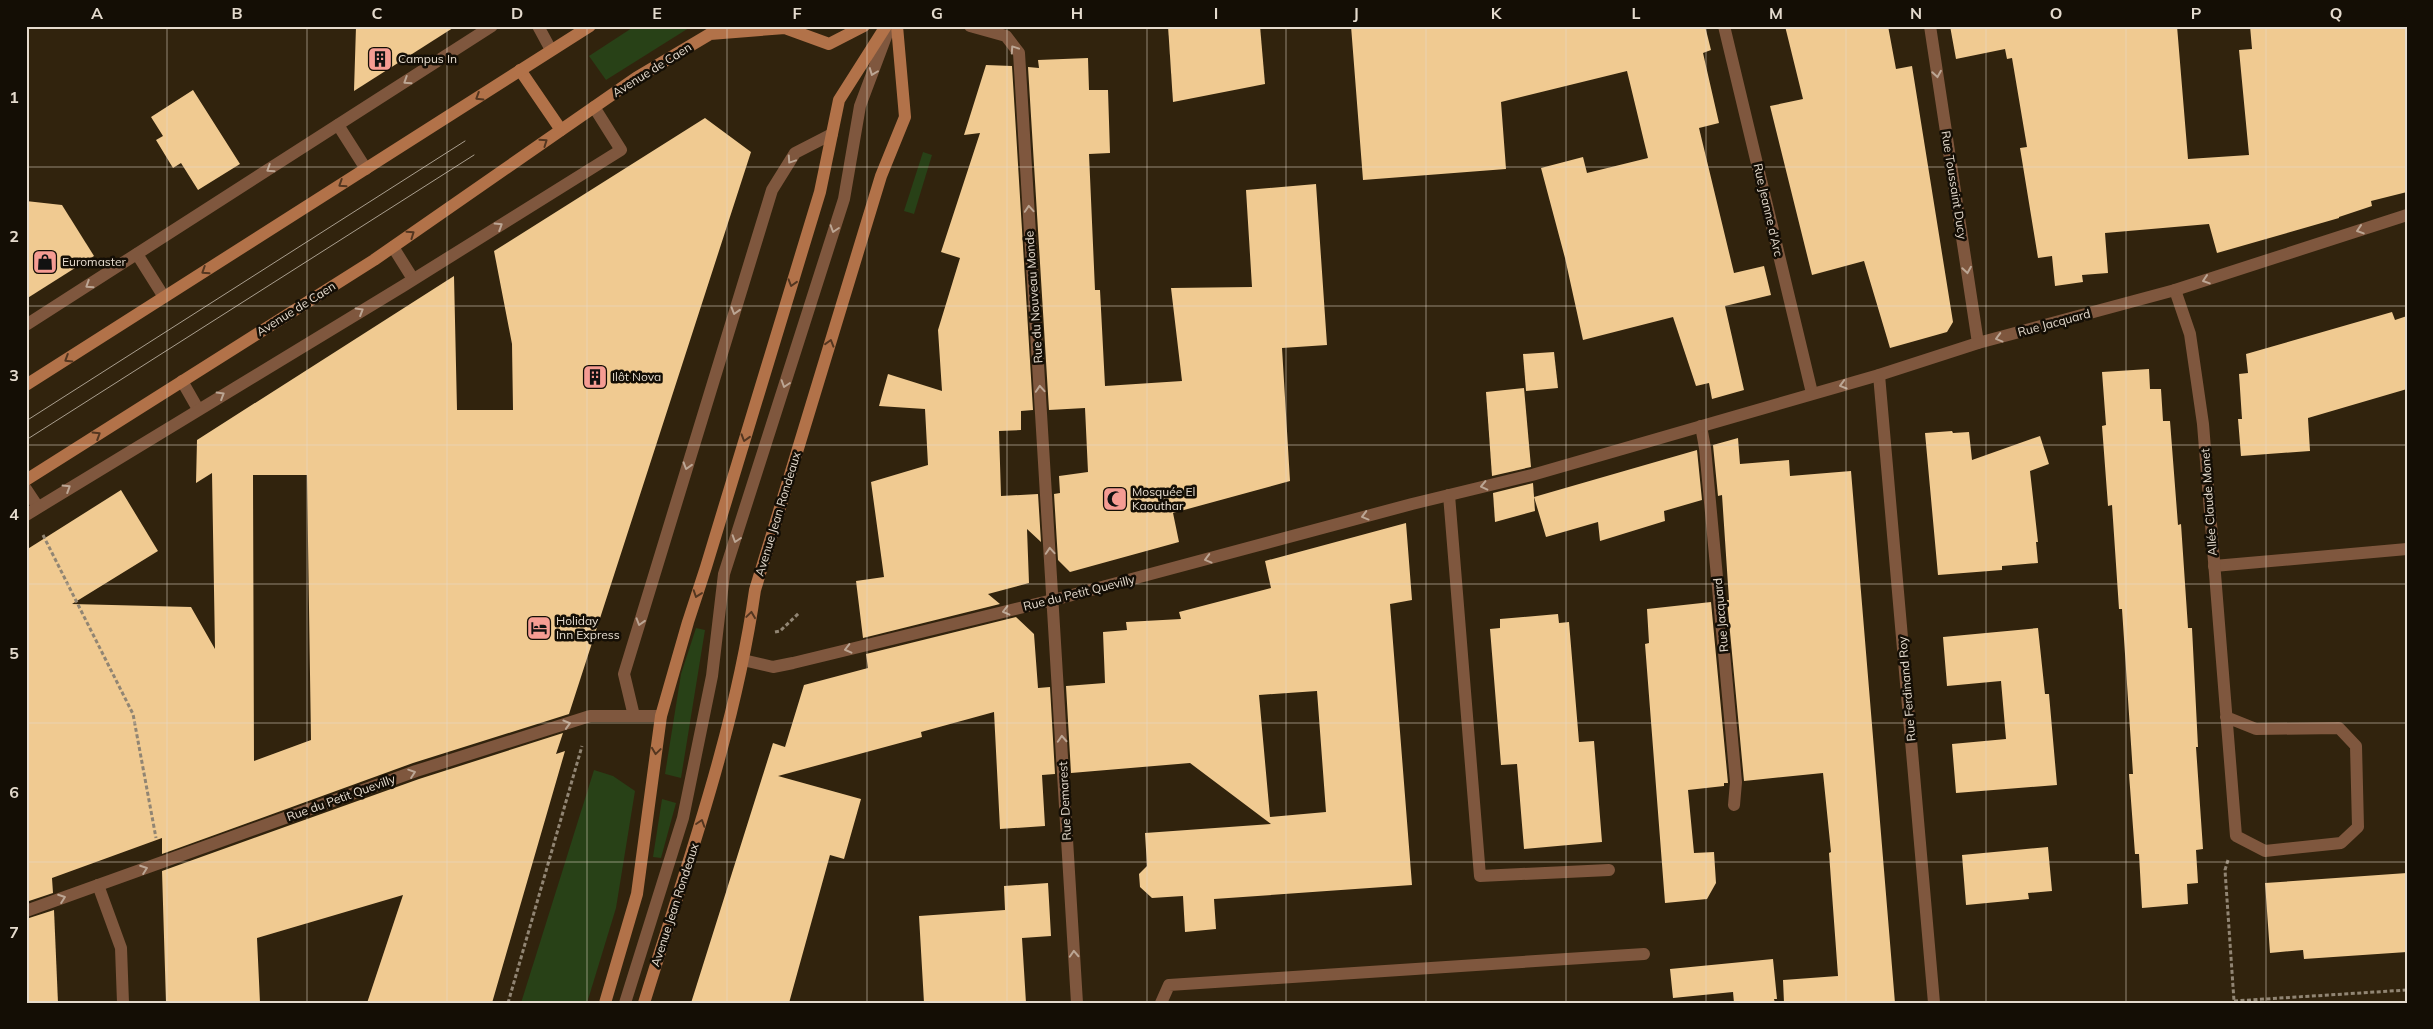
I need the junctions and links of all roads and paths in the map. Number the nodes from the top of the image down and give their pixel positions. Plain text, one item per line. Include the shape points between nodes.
1 (492, 26) edge
2 (538, 26) edge
3 (590, 26) edge
4 (864, 26) edge
5 (886, 26) edge
6 (890, 26) edge
7 (897, 26) edge
8 (970, 26) edge
9 (1724, 26) edge
10 (1930, 26) edge
11 (551, 50) junction
12 (520, 70) junction
13 (594, 107) junction
14 (338, 125) junction
15 (561, 130) junction
16 (832, 134) junction
17 (366, 169) junction
18 (2407, 215) edge
19 (393, 247) junction
20 (137, 254) junction
21 (413, 279) junction
22 (2175, 290) junction
23 (164, 297) junction
24 (26, 325) edge
25 (1978, 343) junction
26 (1880, 374) junction
27 (182, 381) junction
28 (26, 385) edge
29 (1812, 393) junction
30 (198, 409) junction
31 (1701, 426) junction
32 (26, 480) edge
33 (26, 489) edge
34 (1449, 495) junction
35 (38, 507) junction
36 (26, 515) edge
37 (40, 531) dead end
38 (2407, 549) edge
39 (2214, 566) junction
40 (1054, 600) junction
41 (744, 660) junction
42 (590, 716) junction
43 (634, 716) junction
44 (661, 716) junction
45 (2226, 717) junction
46 (1734, 805) dead end
47 (2236, 836) junction
48 (158, 846) dead end
49 (1609, 870) dead end
50 (98, 885) junction
51 (26, 911) edge
52 (1644, 954) dead end
53 (2407, 990) edge
54 (2234, 1002) edge
55 (123, 1003) edge
56 (508, 1003) edge
57 (605, 1003) edge
58 (625, 1003) edge
59 (644, 1003) edge
60 (1077, 1003) edge
61 (1161, 1003) edge
62 (1934, 1003) edge

1 -> 14 street
2 - 11 street
3 - 11 main road
4 - 13 main road, Avenue de Caen via 829,44 785,28 710,34
5 - 16 main road via 839,100
6 -> 58 street, Avenue Jean Rondeaux via 860,106 844,198 724,574 712,676 683,818
41 -> 7 main road, Avenue Jean Rondeaux via 755,590 881,176 905,117
40 -> 8 street, Rue du Nouveau Monde via 1019,53 1006,36
9 - 29 street, Rue Jeanne d'Arc
10 -> 25 street, Rue Toussaint Ducy
11 - 12 main road
12 - 15 main road
12 -> 17 main road
13 - 15 main road, Avenue de Caen
21 -> 13 street via 620,150
14 - 17 street
14 -> 20 street
19 -> 15 main road, Avenue de Caen
16 -> 43 street via 795,153 772,190 624,674
16 -> 44 main road via 820,192
17 -> 23 main road
18 -> 22 street, Rue Jacquard
19 - 21 street
19 - 27 main road, Avenue de Caen
20 - 23 street
20 -> 24 street
30 -> 21 street
22 -> 25 street, Rue Jacquard
22 - 39 street, Allée Claude Monet via 2190,334 2203,424
23 -> 28 main road
25 - 26 street, Rue Jacquard
26 -> 29 street, Rue Jacquard
26 - 62 street, Rue Ferdinand Roy
27 - 30 street
32 -> 27 main road, Avenue de Caen
29 - 31 street, Rue Jacquard
35 -> 30 street
31 -> 34 street, Rue Jacquard via 1532,475
31 - 46 street, Rue Jacquard via 1706,448 1736,782
33 - 35 street
34 -> 40 street, Rue du Petit Quevilly
34 - 49 street via 1480,876
35 - 36 street
37 - 48 path via 132,714
38 - 39 street
39 - 45 street, Allée Claude Monet
40 -> 41 street, Rue du Petit Quevilly via 773,667
60 -> 40 street, Rue Demarest
59 -> 41 main road, Avenue Jean Rondeaux via 713,784
42 - 43 street, Rue du Petit Quevilly
50 -> 42 street, Rue du Petit Quevilly via 416,771
42 - 56 path
43 - 44 street, Rue du Petit Quevilly
44 -> 57 main road via 637,894
45 - 47 street, Allée Claude Monet
45 - 47 street via 2256,729 2339,728 2356,746 2358,827 2341,843 2265,851
47 - 54 path via 2225,870
51 -> 50 street, Rue du Petit Quevilly
50 - 55 street via 121,948
52 - 61 street via 1168,985
53 - 54 path

